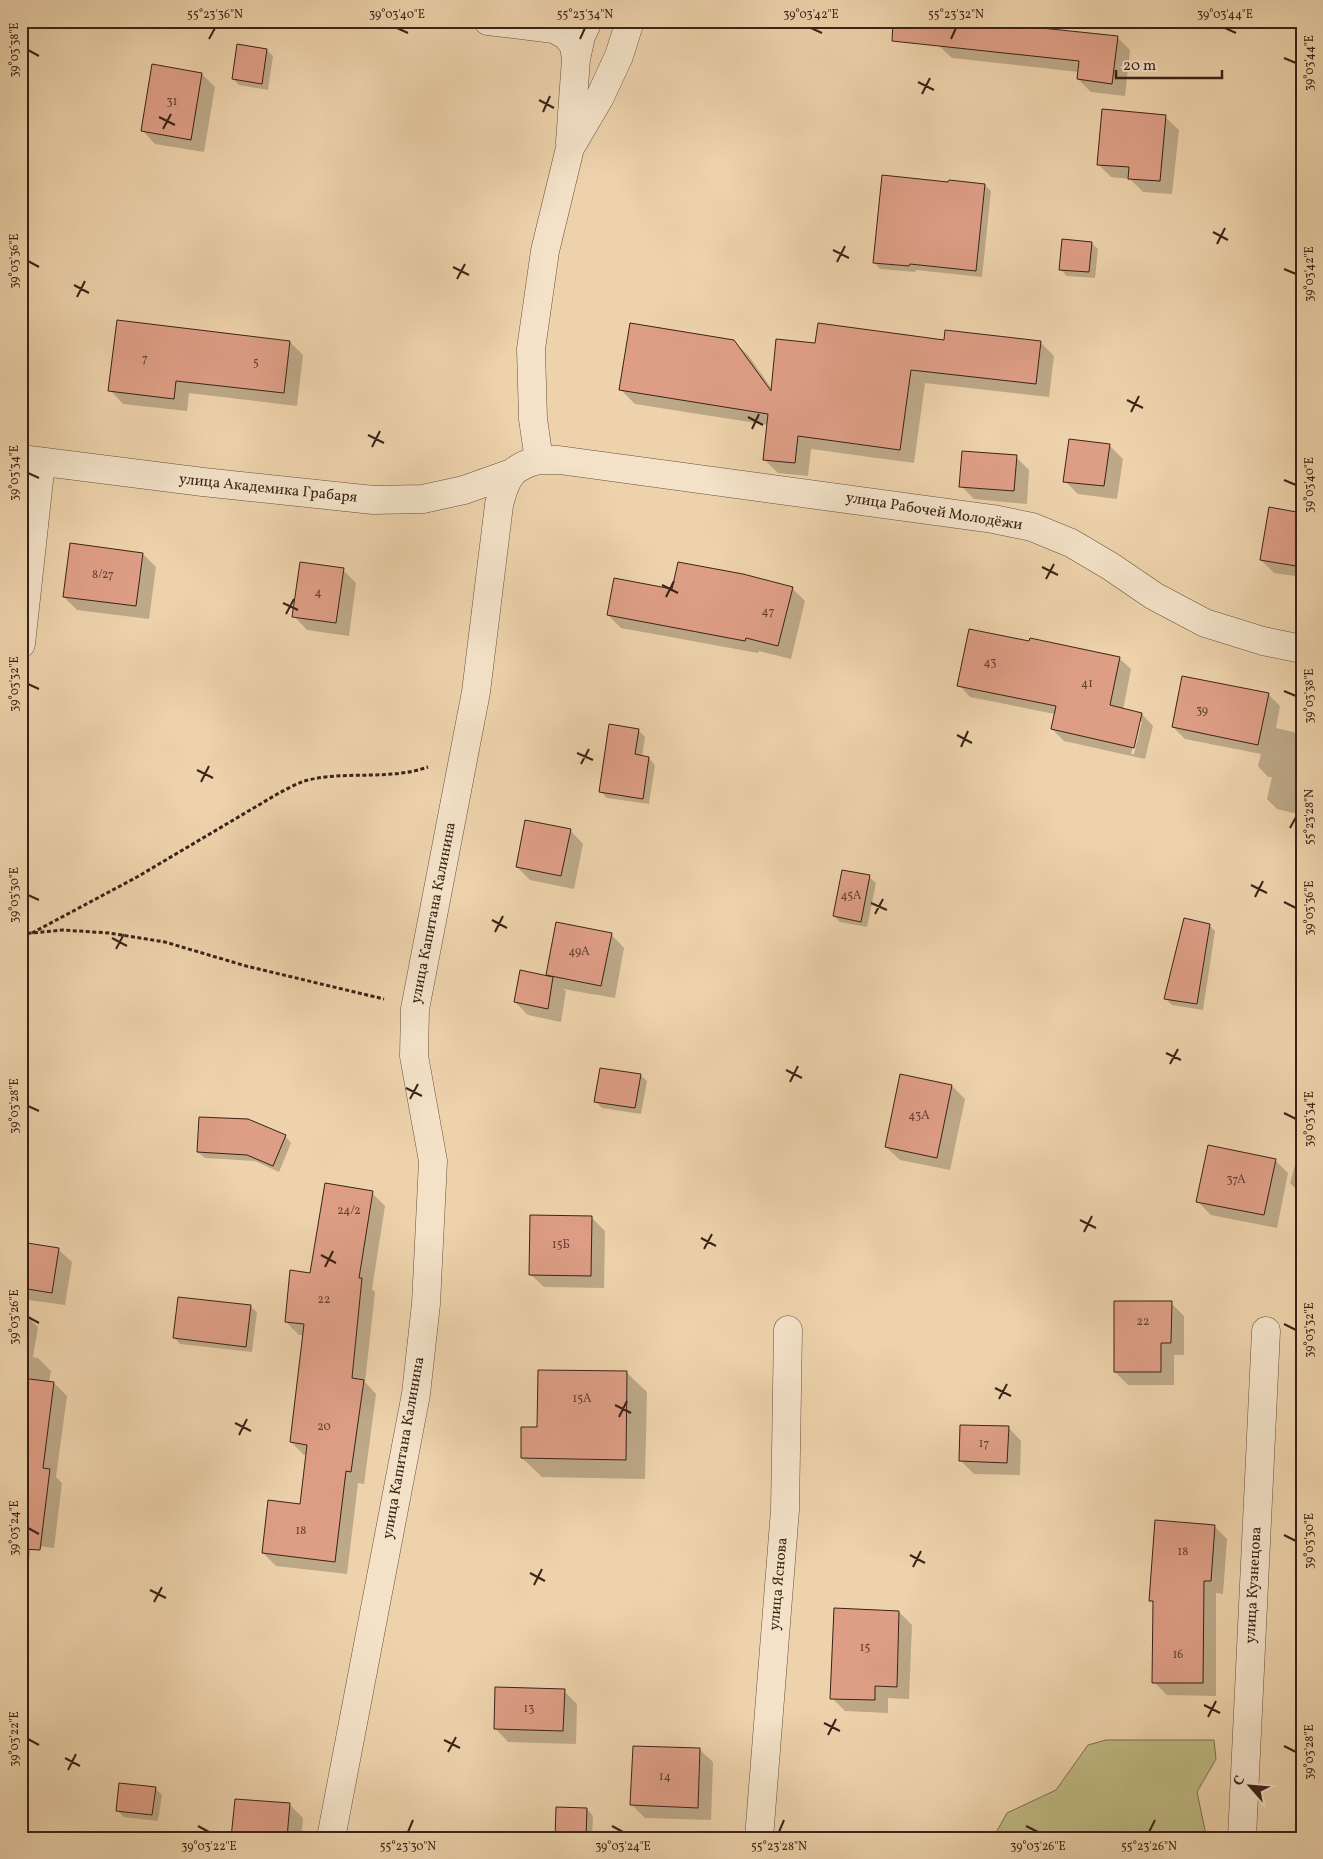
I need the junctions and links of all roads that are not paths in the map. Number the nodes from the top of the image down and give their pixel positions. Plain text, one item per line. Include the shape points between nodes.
1 (488, 21) edge
2 (588, 21) edge
3 (630, 21) edge
4 (576, 59) junction
5 (570, 148) junction
6 (539, 460) junction
7 (31, 461) edge
8 (512, 473) junction
9 (21, 644) edge
10 (1302, 649) edge
11 (788, 1330) dead end
12 (1266, 1331) dead end
13 (332, 1838) edge
14 (759, 1838) edge
15 (1242, 1838) edge

1 - 4 street via 554,29 567,36 574,46
2 - 4 street
3 - 5 street via 619,56 600,97
4 - 5 street
5 - 6 street via 544,251 531,350 533,419
6 - 8 street via 524,464
6 - 10 street, улица Рабочей Молодёжи via 559,460 993,519 1032,528 1071,543 1205,624
7 - 8 street, улица Академика Грабаря via 372,500 423,499 464,490
7 - 9 street
8 - 13 street, улица Капитана Калинина via 504,486 499,505 476,692 415,1009 414,1056 433,1161 426,1304 416,1394
11 - 14 street, улица Яснова via 785,1510
12 - 15 street, улица Кузнецова

